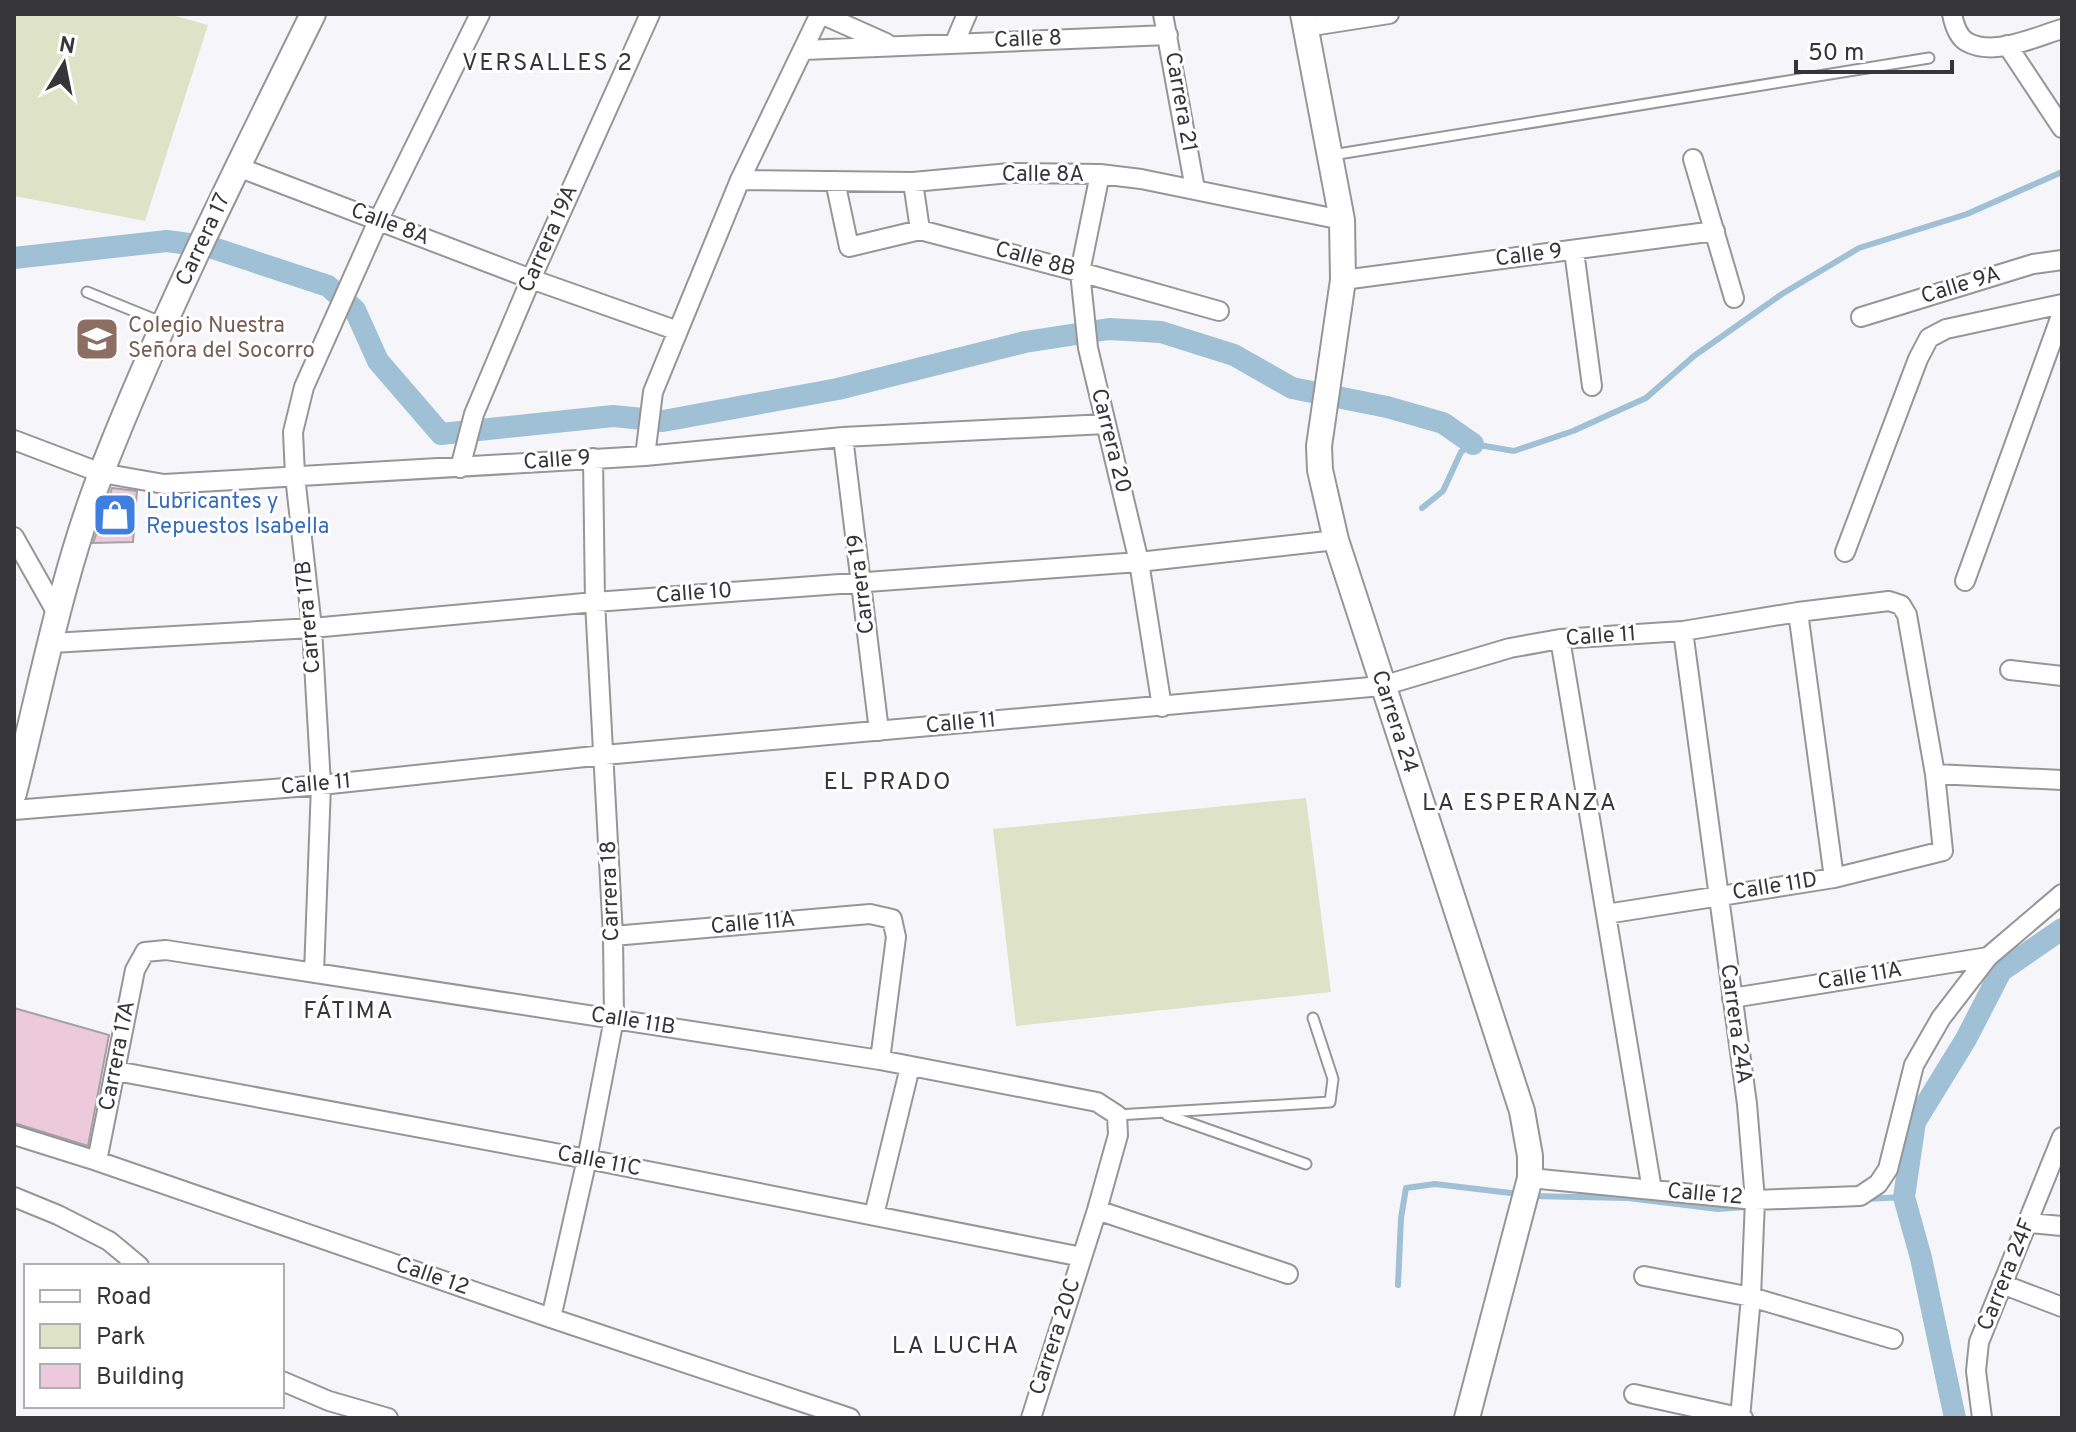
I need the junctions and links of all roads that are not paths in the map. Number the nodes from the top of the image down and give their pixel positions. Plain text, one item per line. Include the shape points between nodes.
1 (313, 14) edge
2 (480, 14) edge
3 (650, 14) edge
4 (820, 14) edge
5 (967, 14) edge
6 (1163, 14) edge
7 (1389, 14) edge
8 (1952, 14) edge
9 (1304, 20) edge
10 (2062, 29) edge
11 (1168, 35) junction
12 (955, 42) junction
13 (888, 44) junction
14 (2007, 45) junction
15 (804, 50) junction
16 (1929, 58) dead end
17 (2062, 128) edge
18 (1332, 155) junction
19 (1693, 159) dead end
20 (238, 167) junction
21 (1100, 174) junction
22 (740, 180) junction
23 (835, 181) junction
24 (913, 182) junction
25 (1195, 189) junction
26 (1342, 220) junction
27 (378, 221) junction
28 (920, 230) junction
29 (1715, 231) junction
30 (1574, 251) junction
31 (2062, 260) edge
32 (1080, 272) junction
33 (531, 279) junction
34 (1343, 280) junction
35 (87, 292) dead end
36 (1734, 298) dead end
37 (2062, 304) edge
38 (1219, 311) dead end
39 (2062, 313) edge
40 (1861, 317) dead end
41 (164, 323) junction
42 (678, 331) junction
43 (1592, 386) dead end
44 (1106, 424) junction
45 (843, 437) junction
46 (14, 440) edge
47 (645, 456) junction
48 (593, 458) junction
49 (460, 468) junction
50 (101, 473) junction
51 (295, 476) junction
52 (14, 537) edge
53 (1336, 540) junction
54 (1845, 552) dead end
55 (1139, 562) junction
56 (862, 581) junction
57 (1965, 581) dead end
58 (595, 602) junction
59 (1798, 612) junction
60 (58, 615) junction
61 (312, 628) junction
62 (1683, 631) junction
63 (1560, 639) junction
64 (52, 643) junction
65 (2010, 670) dead end
66 (2062, 676) edge
67 (1382, 686) junction
68 (1162, 707) junction
69 (879, 731) junction
70 (604, 755) junction
71 (1935, 774) junction
72 (2062, 780) edge
73 (321, 785) junction
74 (14, 793) edge
75 (14, 810) edge
76 (1834, 878) junction
77 (2062, 894) edge
78 (1717, 896) junction
79 (1606, 914) junction
80 (613, 936) junction
81 (145, 952) joint
82 (1988, 957) junction
83 (314, 973) junction
84 (1732, 998) junction
85 (1313, 1018) dead end
86 (614, 1019) junction
87 (880, 1060) junction
88 (910, 1067) junction
89 (116, 1071) junction
90 (1160, 1112) junction
91 (1117, 1115) junction
92 (14, 1135) edge
93 (2062, 1137) edge
94 (587, 1159) junction
95 (97, 1161) junction
96 (1306, 1164) dead end
97 (1528, 1183) junction
98 (1652, 1190) junction
99 (14, 1197) edge
100 (1755, 1200) junction
101 (1097, 1210) junction
102 (874, 1215) junction
103 (2029, 1223) junction
104 (2062, 1226) edge
105 (1082, 1257) junction
106 (137, 1264) edge
107 (1288, 1274) dead end
108 (1644, 1276) dead end
109 (2002, 1284) junction
110 (1751, 1297) junction
111 (2062, 1307) edge
112 (551, 1318) junction
113 (1893, 1339) dead end
114 (284, 1382) edge
115 (1634, 1394) dead end
116 (388, 1418) edge
117 (850, 1418) edge
118 (1031, 1418) edge
119 (1467, 1418) edge
120 (1741, 1418) edge
121 (1982, 1418) edge

1 - 20 street, Carrera 17
2 - 27 street, Carrera 17B
3 - 33 street, Carrera 19A
4 - 13 street, Calle 8
4 - 15 street
5 - 12 street
6 - 11 street, Carrera 21
7 - 9 street
8 - 14 street via 1965,41
9 - 18 street, Carrera 24
10 - 14 street
11 - 12 street, Calle 8
11 - 25 street, Carrera 21
12 - 13 street, Calle 8
13 - 15 street, Calle 8
14 - 17 street
15 - 22 street
16 - 18 lane
18 - 26 street, Carrera 24
19 - 29 street
20 - 27 street, Calle 8A
20 - 41 street, Carrera 17
21 - 24 street, Calle 8A via 1010,173
21 - 25 street, Calle 8A
21 - 32 street, Carrera 20
22 - 23 street, Calle 8A
22 - 42 street
23 - 24 street, Calle 8A
23 - 28 street, Calle 8B via 849,247
24 - 28 street
25 - 26 street, Calle 8A
26 - 34 street, Carrera 24
27 - 33 street, Calle 8A
27 - 51 street, Carrera 17B via 304,387 293,432
28 - 32 street, Calle 8B
29 - 30 street, Calle 9
29 - 36 street
30 - 34 street, Calle 9
30 - 43 street
31 - 40 street, Calle 9A via 2033,264
32 - 38 street, Calle 8B
32 - 44 street, Carrera 20 via 1088,348
33 - 42 street, Calle 8A
33 - 49 street, Carrera 19A via 474,414
34 - 53 street, Carrera 24 via 1320,424 1320,470
35 - 41 lane
37 - 54 street via 1946,329 1929,338
39 - 57 street
41 - 50 street, Carrera 17
42 - 47 street via 653,392
44 - 45 street, Calle 9
44 - 55 street, Carrera 20
45 - 47 street, Calle 9
45 - 56 street, Carrera 19
46 - 50 street, Calle 9
47 - 48 street, Calle 9
48 - 49 street, Calle 9
48 - 58 street, Carrera 18
49 - 51 street, Calle 9
50 - 51 street, Calle 9 via 164,484
50 - 60 street, Carrera 17
51 - 61 street, Carrera 17B
52 - 60 street
53 - 55 street, Calle 10
53 - 67 street, Carrera 24
55 - 56 street, Calle 10
55 - 68 street, Carrera 20
56 - 58 street, Calle 10
56 - 69 street, Carrera 19
58 - 61 street, Calle 10
58 - 70 street, Carrera 18
59 - 62 street, Calle 11
59 - 71 street, Calle 11 via 1889,601 1901,605
59 - 76 street
60 - 64 street, Carrera 17
61 - 64 street, Calle 10
61 - 73 street, Carrera 17B
62 - 63 street, Calle 11
62 - 78 street, Carrera 24A
63 - 67 street, Calle 11 via 1510,648
63 - 79 street
64 - 74 street, Carrera 17
65 - 66 street
67 - 68 street, Calle 11
67 - 97 street, Carrera 24 via 1522,1111 1530,1156
68 - 69 street, Calle 11
69 - 70 street, Calle 11
70 - 73 street, Calle 11
70 - 80 street, Carrera 18
71 - 72 street
71 - 76 street, Calle 11D via 1943,851
73 - 75 street, Calle 11
73 - 83 street, Carrera 17B
76 - 78 street, Calle 11D
77 - 82 street
78 - 79 street, Calle 11D
78 - 84 street, Carrera 24A
79 - 98 street
80 - 86 street, Carrera 18
80 - 87 street, Calle 11A via 870,914 892,919 896,937
81 - 83 street, Calle 11B via 166,950
81 - 89 street, Carrera 17A via 135,970
82 - 84 street, Calle 11A
82 - 100 street, Calle 12 via 1941,1018 1914,1065 1888,1169 1878,1184 1860,1196
83 - 86 street, Calle 11B
84 - 100 street, Carrera 24A
85 - 90 lane via 1333,1079 1330,1102
86 - 87 street, Calle 11B
86 - 94 street, Carrera 18
87 - 88 street, Calle 11B
88 - 91 street, Calle 11B via 1097,1102
88 - 102 street
89 - 94 street, Calle 11C
89 - 95 street, Carrera 17A
90 - 91 lane
90 - 96 lane
91 - 101 street, Carrera 20C via 1118,1135
92 - 95 street, Calle 12
93 - 103 street, Carrera 24F
94 - 102 street, Calle 11C
94 - 112 street, Carrera 18
95 - 112 street, Calle 12
97 - 98 street, Calle 12
97 - 119 street, Carrera 24
98 - 100 street, Calle 12
99 - 106 street via 109,1241
100 - 110 street, Carrera 24A
101 - 105 street, Carrera 20C
101 - 107 street
102 - 105 street, Calle 11C
103 - 104 street
103 - 109 street, Carrera 24F
105 - 118 street, Carrera 20C
108 - 110 street
109 - 111 street
109 - 121 street, Carrera 24F via 1979,1342 1976,1371
110 - 113 street
110 - 120 street, Carrera 24A
112 - 117 street, Calle 12
114 - 116 street
115 - 120 street

